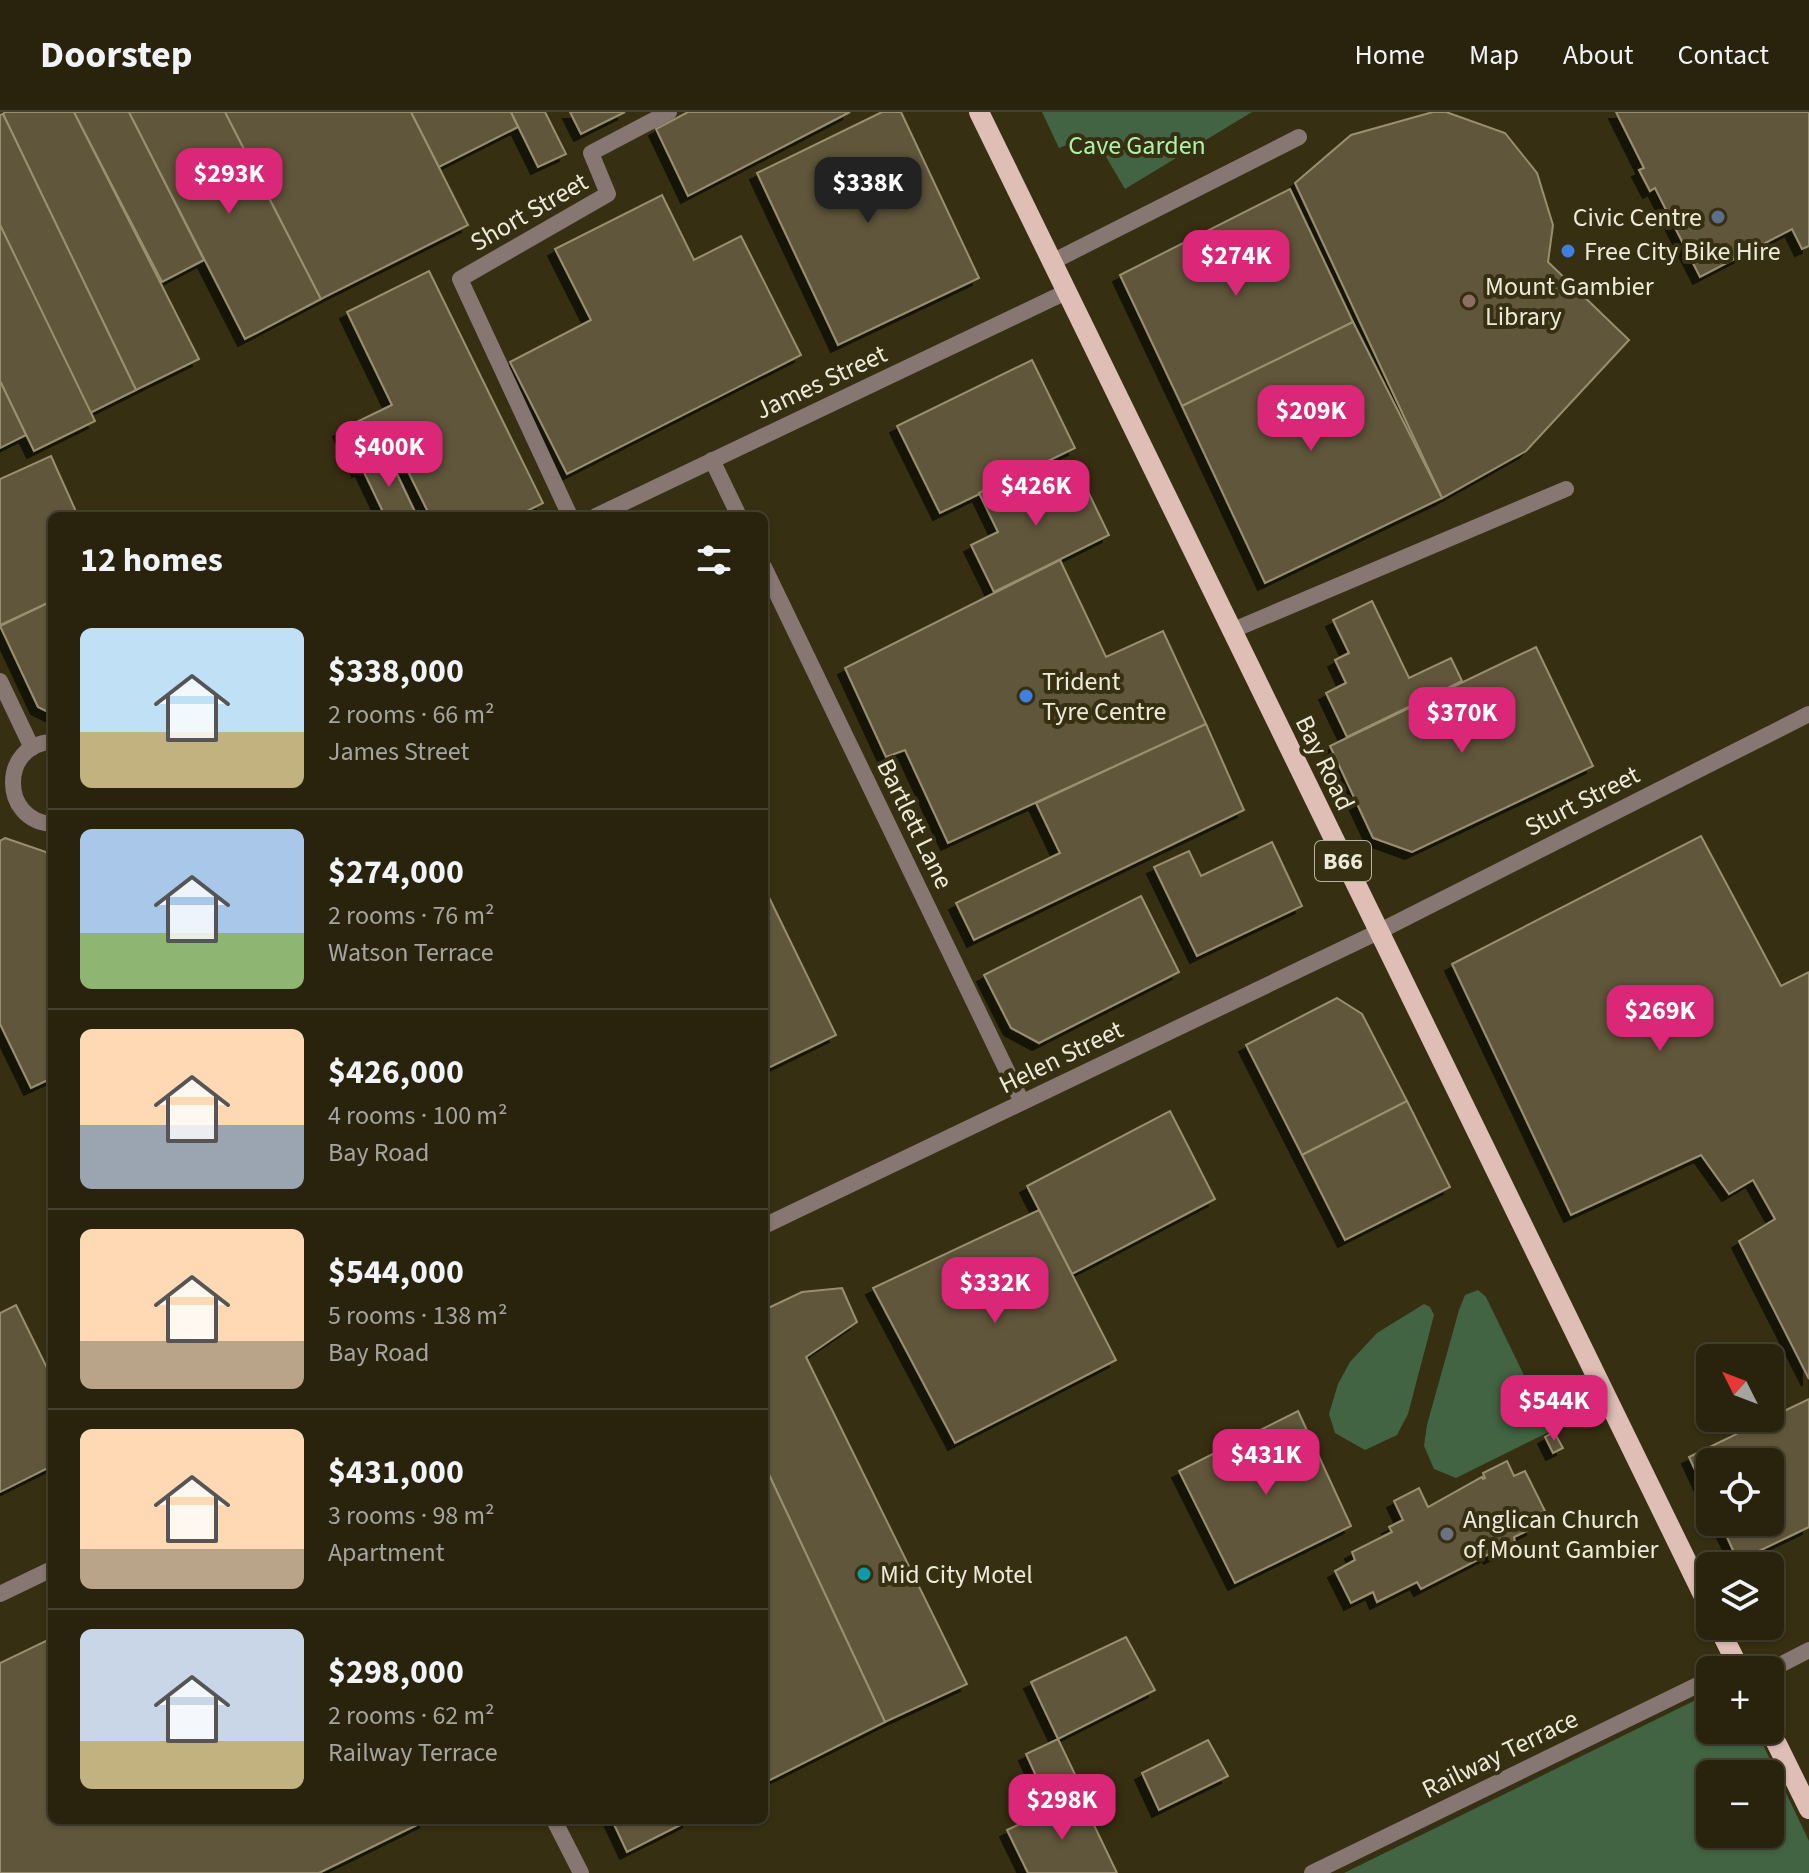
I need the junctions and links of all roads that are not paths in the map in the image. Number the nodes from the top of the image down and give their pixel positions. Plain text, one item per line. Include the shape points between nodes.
1 (669, 112) edge
2 (979, 112) edge
3 (1299, 137) dead end
4 (1052, 262) junction
5 (1066, 292) junction
6 (712, 460) junction
7 (1566, 489) dead end
8 (568, 512) edge
9 (604, 512) edge
10 (737, 512) edge
11 (768, 575) edge
12 (1231, 631) junction
13 (0, 681) edge
14 (1809, 714) edge
15 (48, 743) edge
16 (32, 748) junction
17 (8, 806) edge
18 (48, 823) edge
19 (1378, 932) junction
20 (1022, 1102) junction
21 (768, 1224) edge
22 (48, 1571) edge
23 (1696, 1580) edge
24 (0, 1594) edge
25 (1809, 1650) edge
26 (1784, 1663) edge
27 (1696, 1686) edge
28 (1777, 1744) edge
29 (1809, 1809) edge
30 (556, 1824) edge
31 (581, 1873) edge
32 (1312, 1873) edge

1 - 8 street, Short Street via 591,153 608,194 460,279
2 - 4 main road, Bay Road / B66
3 - 4 street
4 - 5 main road, Bay Road / B66
5 - 6 street, James Street
5 - 12 main road, Bay Road / B66
6 - 9 street, James Street
6 - 10 street
7 - 12 street
11 - 20 street, Bartlett Lane
12 - 19 main road, Bay Road / B66
13 - 16 street
14 - 19 street, Sturt Street
15 - 16 street
16 - 17 street via 22,755 12,777
17 - 18 street
19 - 20 street, Helen Street
19 - 23 main road, Bay Road / B66
20 - 21 street, Helen Street
22 - 24 street
25 - 26 street
27 - 32 street, Railway Terrace
28 - 29 main road
30 - 31 street

